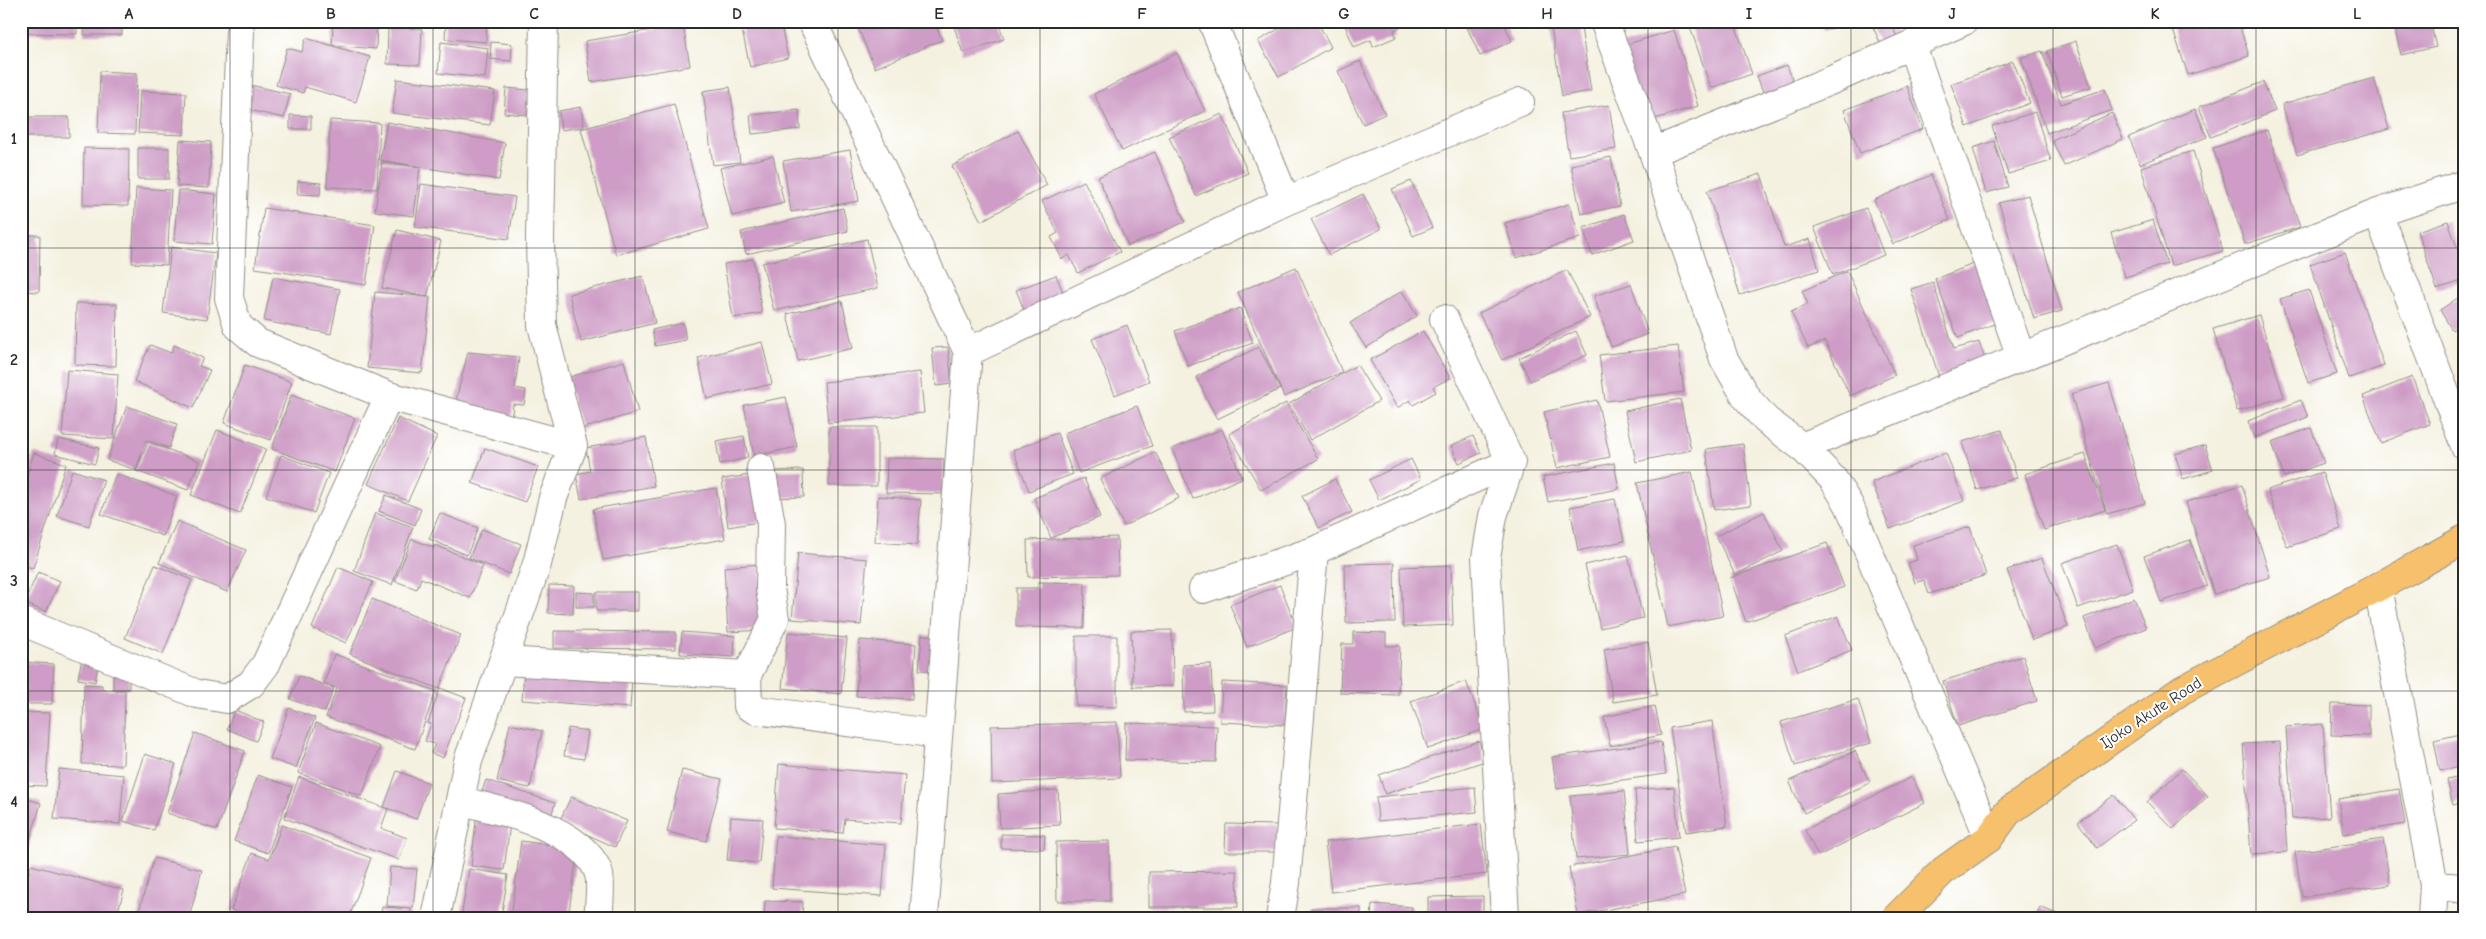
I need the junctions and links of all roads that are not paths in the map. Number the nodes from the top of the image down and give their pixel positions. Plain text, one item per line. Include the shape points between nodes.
1 (544, 21) edge
2 (812, 21) edge
3 (1212, 21) edge
4 (1604, 21) edge
5 (1964, 21) edge
6 (240, 32) dead end
7 (1912, 46) junction
8 (1520, 102) dead end
9 (1653, 152) junction
10 (2465, 184) edge
11 (1286, 201) junction
12 (2378, 213) junction
13 (1444, 319) dead end
14 (968, 352) junction
15 (2021, 357) junction
16 (390, 396) junction
17 (573, 446) junction
18 (2465, 446) edge
19 (1802, 447) junction
20 (1511, 462) junction
21 (761, 468) dead end
22 (2465, 539) edge
23 (1314, 551) junction
24 (2378, 587) junction
25 (1203, 588) dead end
26 (21, 621) edge
27 (503, 661) junction
28 (747, 675) junction
29 (938, 734) junction
30 (461, 801) junction
31 (1989, 838) junction
32 (2434, 886) junction
33 (2465, 889) edge
34 (436, 918) edge
35 (598, 918) edge
36 (924, 918) edge
37 (1280, 918) edge
38 (1505, 918) edge
39 (1896, 918) edge
40 (2432, 918) edge

1 - 17 street via 540,239 542,325
2 - 14 street
3 - 11 street
4 - 9 street
5 - 7 street
6 - 16 street via 229,298 238,326 258,343
7 - 9 street
7 - 15 street
8 - 11 street
9 - 19 street via 1724,360 1761,414
10 - 12 street
11 - 14 street
12 - 15 street
12 - 18 street
13 - 20 street
14 - 29 street
15 - 19 street
16 - 17 street
16 - 26 street via 266,664 251,684 227,699 197,694
17 - 27 street via 553,498 538,564
19 - 31 street via 1834,480 1848,505
20 - 23 street
20 - 38 street via 1493,516 1486,558
21 - 28 street via 771,524 770,589 775,619
22 - 24 main road, Ijoko Akute Road
23 - 25 street
23 - 37 street via 1286,883
24 - 31 main road, Ijoko Akute Road via 2182,690 2008,812
24 - 32 street
27 - 28 street
27 - 30 street via 468,761
28 - 29 street via 748,706 756,710
29 - 36 street
30 - 34 street via 438,896
30 - 35 street via 518,815 556,831 581,848 599,872
31 - 39 main road, Ijoko Akute Road via 1943,871
32 - 33 street
32 - 40 street

